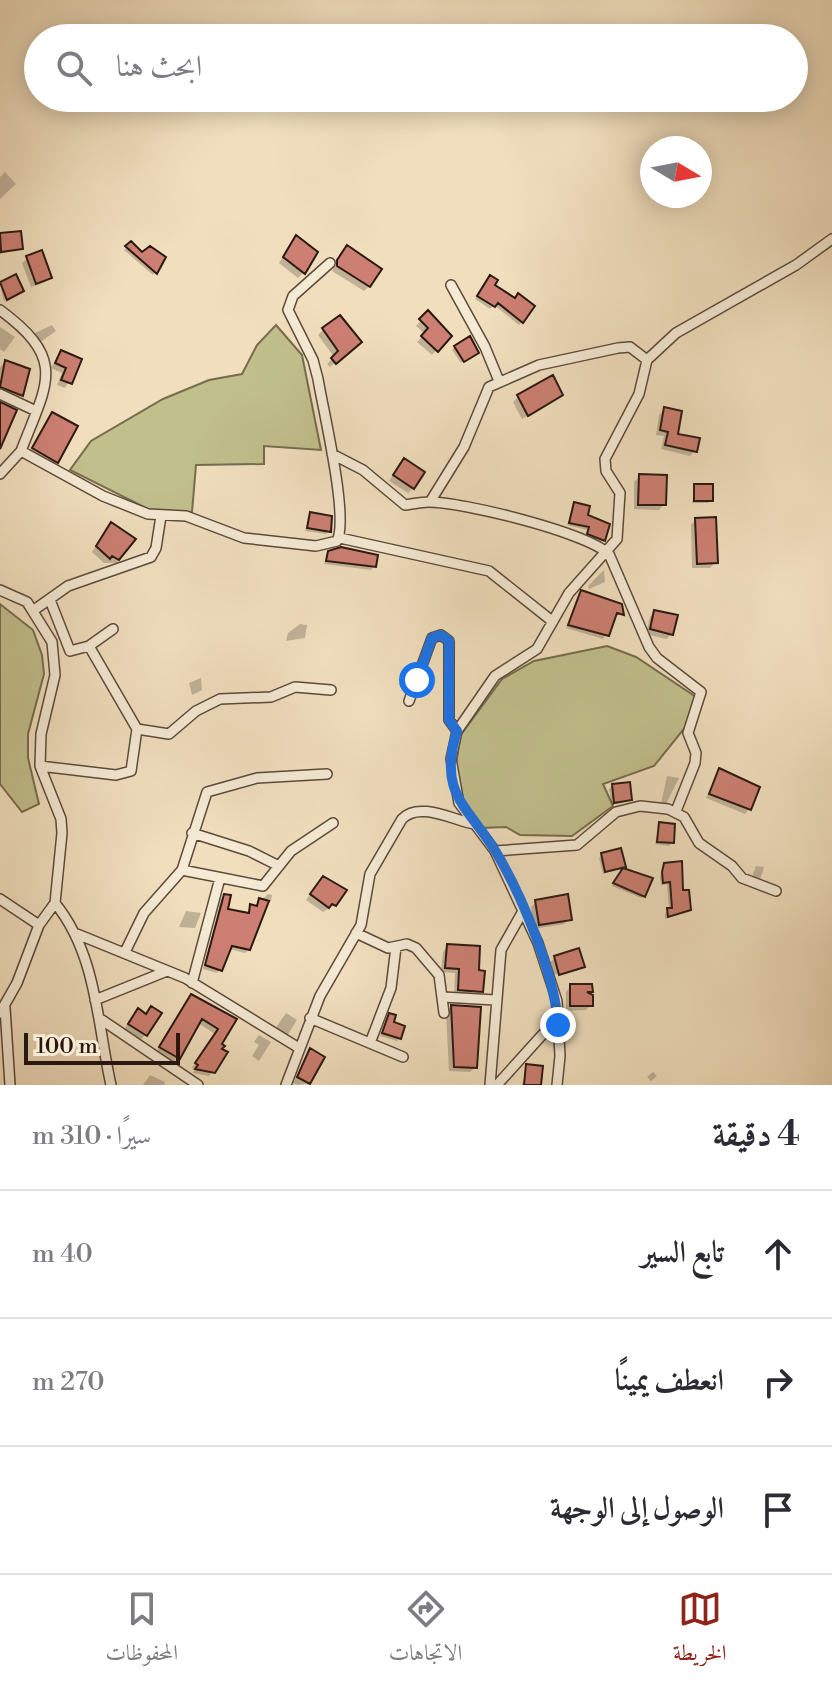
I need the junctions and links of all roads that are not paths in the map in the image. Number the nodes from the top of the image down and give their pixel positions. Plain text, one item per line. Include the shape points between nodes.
1 (832, 239) edge
2 (330, 263) dead end
3 (451, 285) dead end
4 (0, 310) edge
5 (647, 360) junction
6 (499, 381) junction
7 (0, 394) edge
8 (36, 411) junction
9 (21, 451) junction
10 (332, 454) junction
11 (0, 474) edge
12 (430, 502) junction
13 (161, 516) junction
14 (340, 538) junction
15 (605, 550) junction
16 (0, 590) edge
17 (50, 600) junction
18 (34, 610) junction
19 (552, 621) junction
20 (113, 629) dead end
21 (89, 646) junction
22 (331, 690) dead end
23 (409, 701) dead end
24 (137, 729) junction
25 (457, 731) junction
26 (40, 766) junction
27 (327, 774) dead end
28 (676, 811) junction
29 (333, 823) dead end
30 (474, 824) junction
31 (192, 833) junction
32 (495, 851) junction
33 (277, 865) junction
34 (182, 870) junction
35 (220, 878) junction
36 (776, 891) dead end
37 (0, 899) edge
38 (55, 903) junction
39 (523, 911) junction
40 (39, 925) junction
41 (356, 933) junction
42 (77, 934) junction
43 (396, 947) junction
44 (125, 952) junction
45 (167, 971) junction
46 (192, 983) junction
47 (443, 997) junction
48 (95, 1000) junction
49 (495, 1000) junction
50 (2, 1010) edge
51 (444, 1013) dead end
52 (310, 1018) junction
53 (102, 1020) junction
54 (558, 1025) junction
55 (370, 1043) junction
56 (299, 1048) junction
57 (403, 1057) dead end
58 (10, 1085) edge
59 (111, 1085) edge
60 (198, 1085) edge
61 (286, 1085) edge
62 (490, 1085) edge
63 (497, 1085) edge
64 (557, 1085) edge

1 - 5 street via 762,286 676,333
2 - 10 street via 293,296 288,310 313,360
3 - 6 street
4 - 8 street via 47,363
5 - 6 street via 630,347 618,348 539,365
5 - 15 street via 639,394 605,459 621,500 617,537
6 - 12 street via 487,390 464,447
7 - 8 street
8 - 9 street
9 - 11 street
9 - 13 street via 103,496
10 - 12 street via 363,470 401,504
10 - 14 street
12 - 15 street via 531,523
13 - 14 street via 186,516 244,538 316,546
13 - 17 street via 151,557 68,586
14 - 19 street via 496,574
15 - 19 street
15 - 28 street via 649,647 701,692 688,733 695,763
16 - 18 street
17 - 18 street
17 - 21 street via 69,650
18 - 26 street via 52,642 55,662
19 - 25 street via 537,649 495,676
20 - 21 street
21 - 24 street
22 - 24 street via 295,687 271,697 220,699 169,734
23 - 25 street via 432,638 441,635 449,641 449,720
24 - 26 street via 127,775
25 - 30 street via 451,759 455,786
26 - 38 street via 61,819
27 - 31 street via 257,778 211,789
28 - 32 street via 634,807 616,812 577,845
28 - 36 street via 705,849 748,882
29 - 33 street via 303,840
30 - 32 street
30 - 41 street via 409,812 370,874
31 - 33 street
31 - 34 street
32 - 39 street
33 - 35 street via 263,886
34 - 35 street
34 - 44 street via 144,913
35 - 46 street
37 - 40 street
38 - 40 street
38 - 42 street
39 - 49 street via 501,950
39 - 54 street via 557,1001
40 - 50 street
41 - 43 street
41 - 52 street
42 - 44 street
42 - 48 street
43 - 47 street via 412,945 433,963
43 - 55 street via 391,988
44 - 45 street
45 - 46 street
45 - 48 street
46 - 56 street
47 - 49 street
47 - 51 street
48 - 53 street
49 - 62 street
50 - 58 street
52 - 55 street
52 - 56 street
53 - 59 street
53 - 60 street
54 - 63 street via 543,1034
54 - 64 street
55 - 57 street
56 - 61 street

